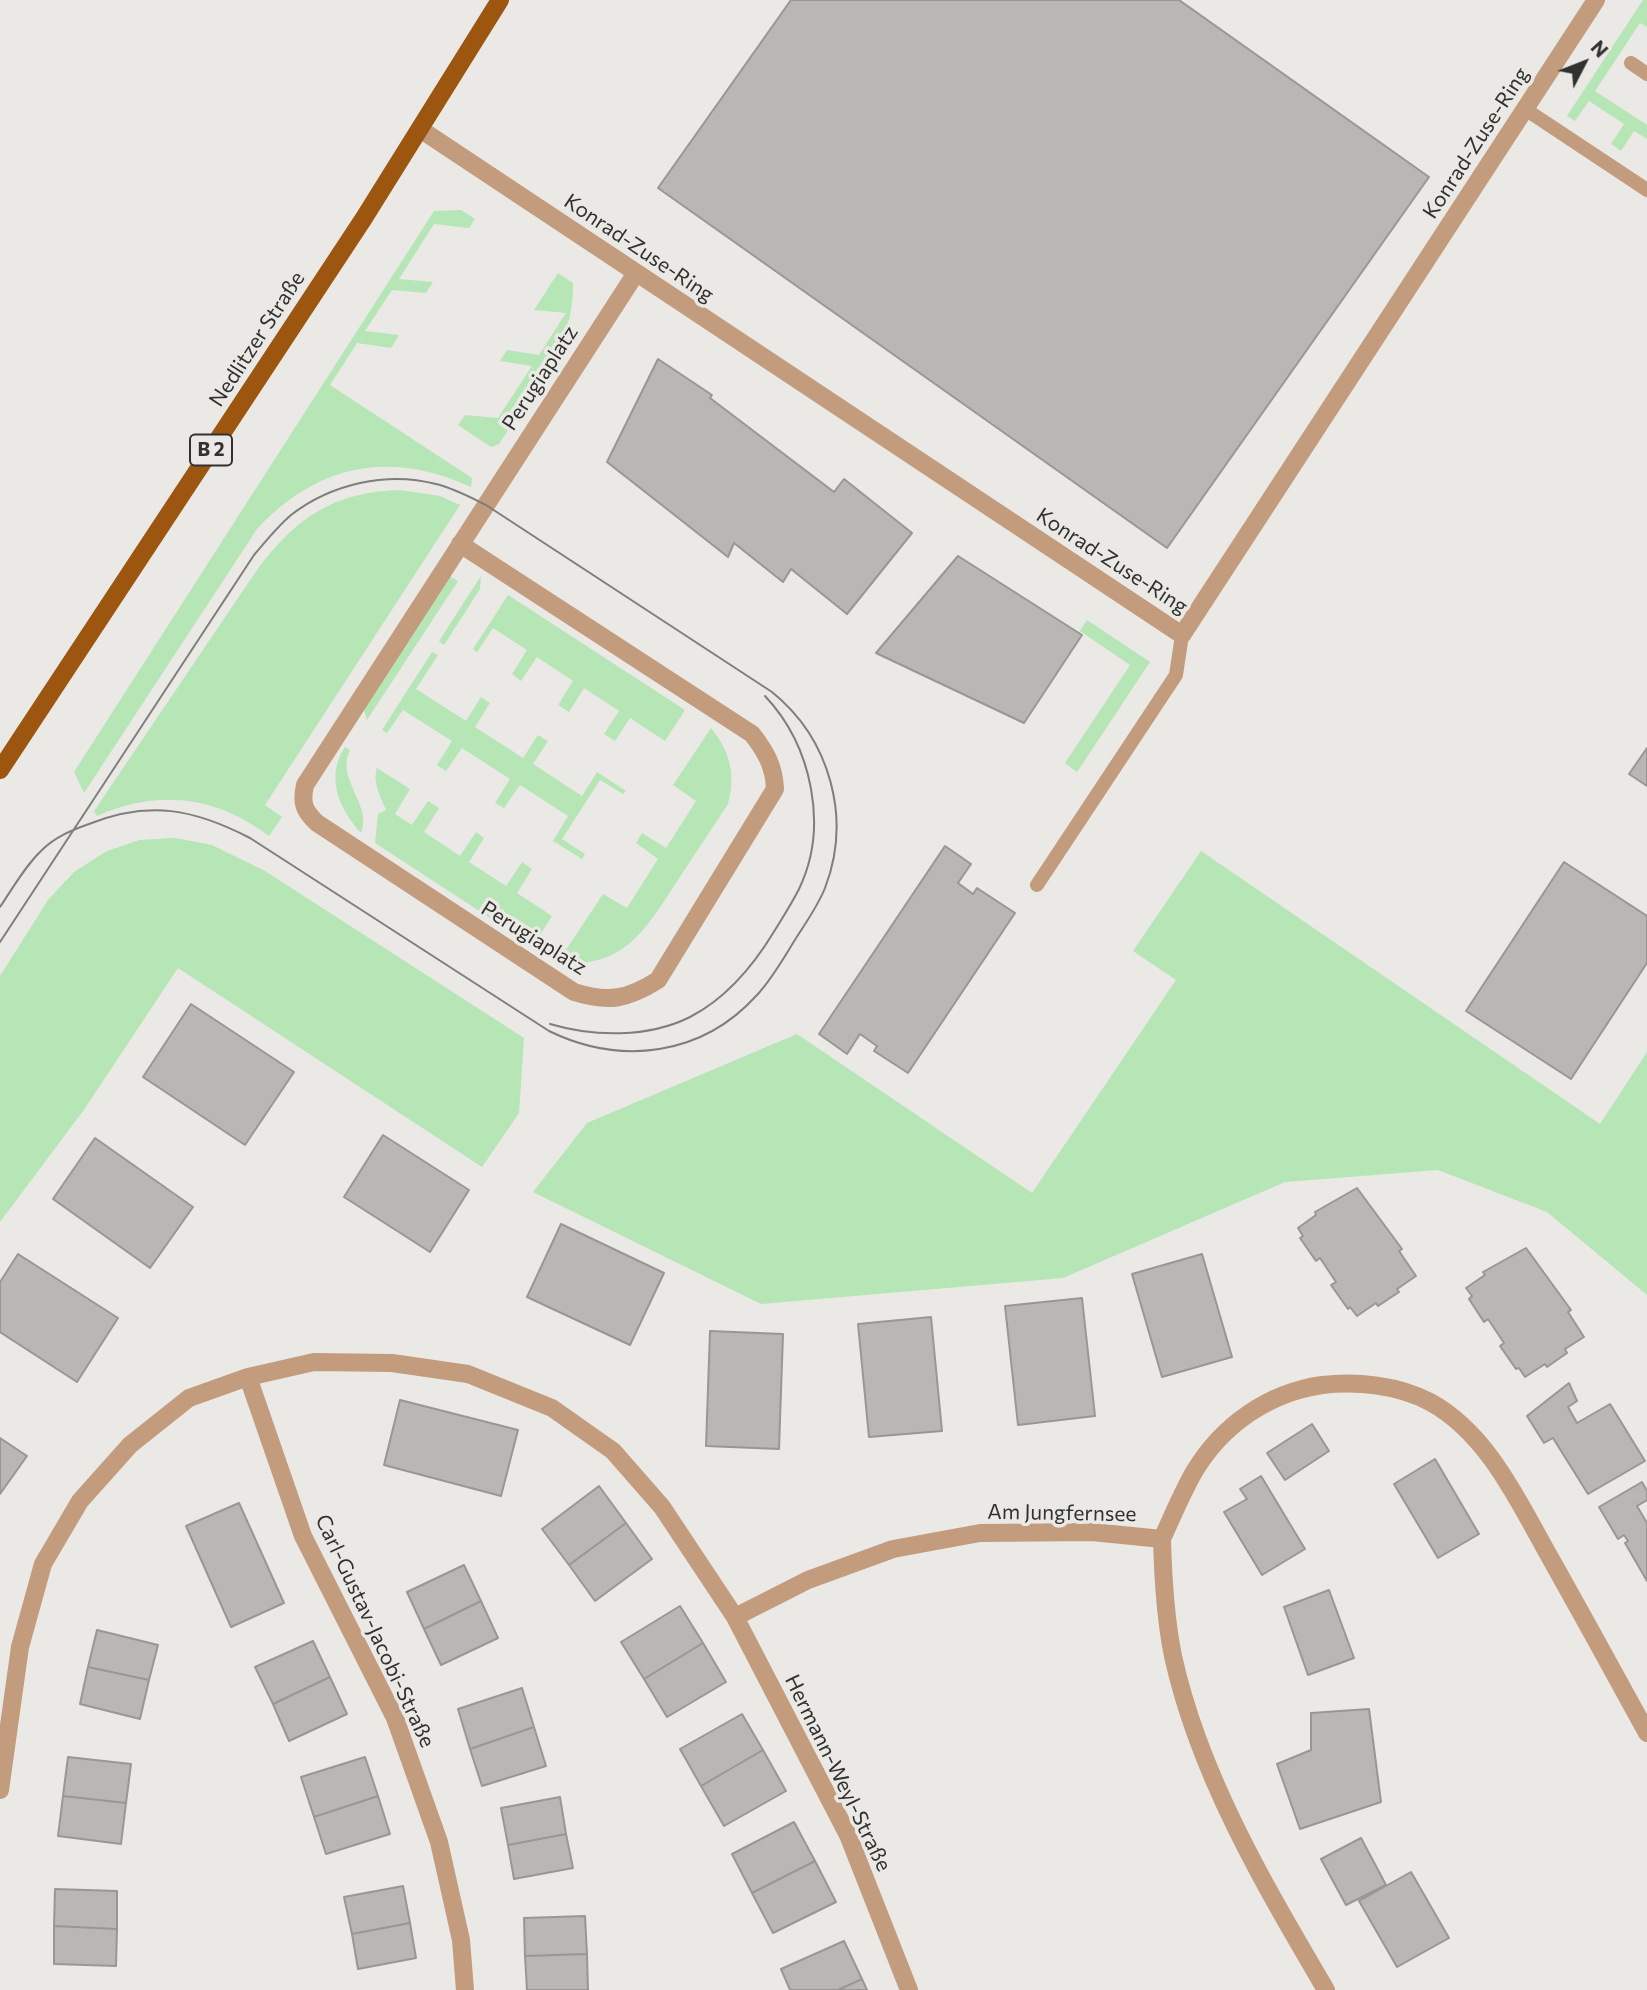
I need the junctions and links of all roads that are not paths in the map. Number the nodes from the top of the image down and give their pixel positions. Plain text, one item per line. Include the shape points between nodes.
1 (500, 0) edge
2 (1596, 0) edge
3 (1631, 63) dead end
4 (1647, 74) edge
5 (1525, 109) junction
6 (420, 129) junction
7 (1647, 190) edge
8 (636, 273) junction
9 (460, 544) junction
10 (1182, 635) junction
11 (0, 770) edge
12 (1037, 885) dead end
13 (248, 1377) junction
14 (1162, 1539) junction
15 (735, 1617) junction
16 (1647, 1733) edge
17 (0, 1790) edge
18 (465, 1990) edge
19 (909, 1990) edge
20 (1325, 1990) edge

1 - 6 main road, Nedlitzer Straße / B 2
2 - 5 street, Konrad-Zuse-Ring
3 - 4 lane
5 - 7 lane
5 - 10 street, Konrad-Zuse-Ring
6 - 8 street, Konrad-Zuse-Ring
6 - 11 main road, Nedlitzer Straße / B 2
8 - 9 street, Perugiaplatz
8 - 10 street, Konrad-Zuse-Ring
9 - 9 street, Perugiaplatz via 305,785 305,812 575,992 601,999 639,992 658,980 775,789 771,762 752,734
10 - 12 lane via 1176,675
13 - 15 street, Hermann-Weyl-Straße via 314,1363 392,1363 468,1374 552,1408 613,1451 662,1507
13 - 17 street, Hermann-Weyl-Straße via 189,1398 130,1445 80,1501 43,1564 20,1647
13 - 18 street, Carl-Gustav-Jacobi-Straße via 303,1536 395,1718 439,1842 461,1940
14 - 15 street, Am Jungfernsee via 1092,1532 968,1535 893,1549 808,1580
14 - 16 street, Am Jungfernsee via 1195,1471 1224,1432 1261,1405 1301,1388 1345,1382 1385,1387 1430,1402 1465,1428 1496,1465
14 - 20 street via 1166,1611 1193,1723 1251,1860
15 - 19 street, Hermann-Weyl-Straße via 848,1835

